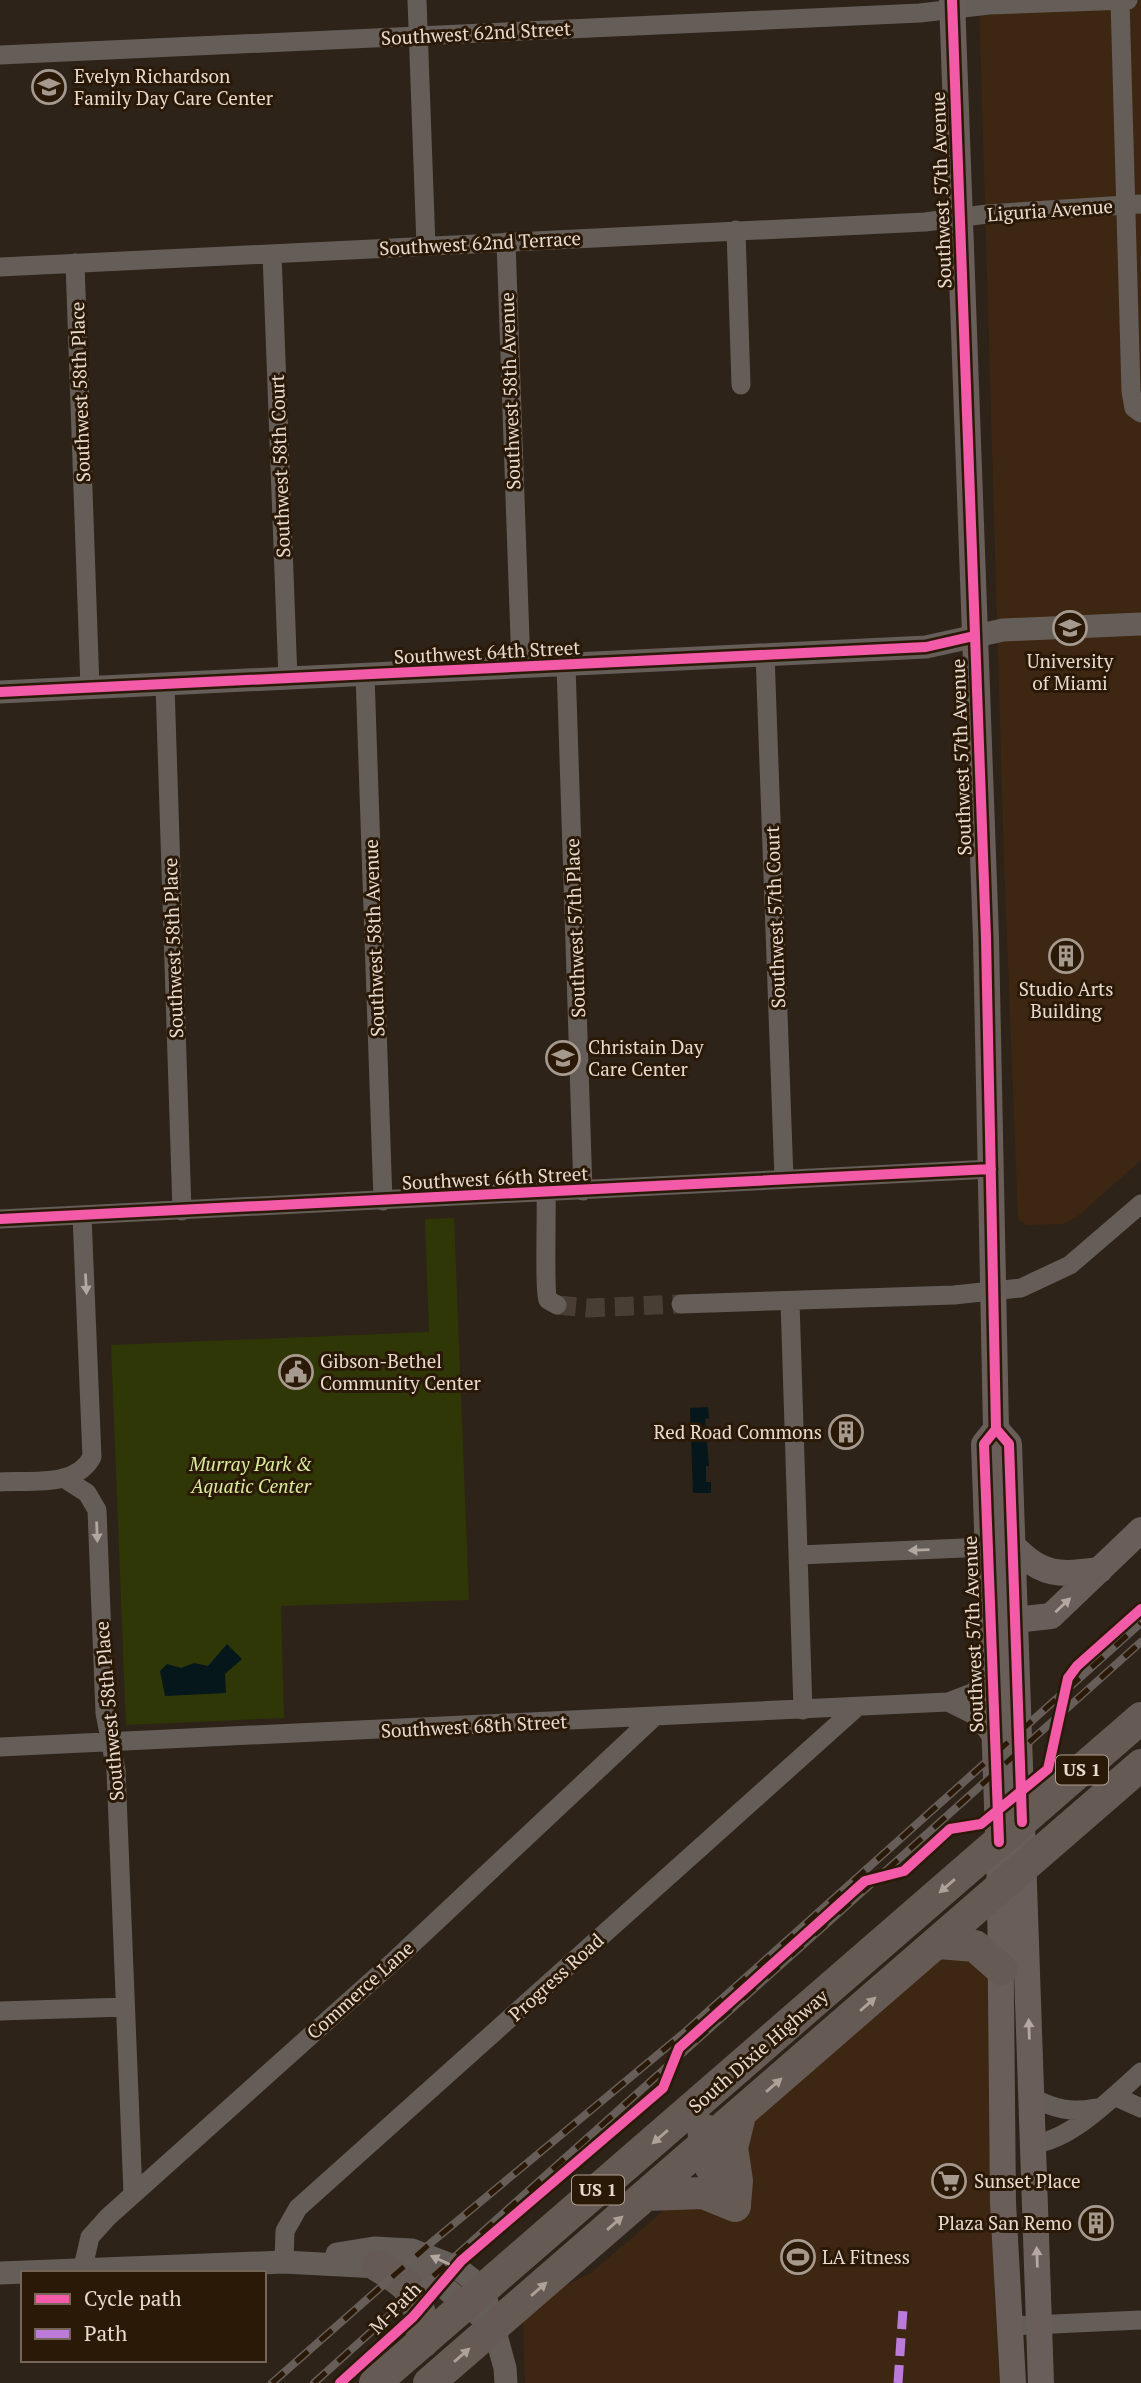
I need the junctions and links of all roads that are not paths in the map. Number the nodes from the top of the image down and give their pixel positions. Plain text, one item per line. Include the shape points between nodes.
1 (417, 0) edge
2 (1120, 0) edge
3 (1128, 0) edge
4 (952, 4) edge
5 (418, 35) junction
6 (0, 55) edge
7 (1134, 205) edge
8 (959, 217) junction
9 (736, 230) junction
10 (506, 242) junction
11 (426, 246) junction
12 (272, 254) junction
13 (75, 263) junction
14 (0, 267) edge
15 (741, 385) dead end
16 (1138, 411) edge
17 (1141, 624) edge
18 (974, 636) junction
19 (765, 654) junction
20 (566, 665) junction
21 (521, 667) junction
22 (365, 675) junction
23 (288, 679) junction
24 (165, 685) junction
25 (90, 688) junction
26 (0, 692) edge
27 (992, 1169) junction
28 (784, 1180) junction
29 (583, 1191) junction
30 (546, 1192) junction
31 (383, 1201) junction
32 (1141, 1204) edge
33 (182, 1211) junction
34 (82, 1216) junction
35 (0, 1219) edge
36 (993, 1290) junction
37 (790, 1301) junction
38 (681, 1304) tunnel mouth
39 (557, 1305) dead end
40 (996, 1429) junction
41 (65, 1479) junction
42 (0, 1482) edge
43 (986, 1510) junction
44 (1141, 1530) edge
45 (1000, 1546) junction
46 (799, 1555) junction
47 (1100, 1570) junction
48 (1016, 1620) junction
49 (992, 1667) junction
50 (948, 1702) junction
51 (856, 1708) junction
52 (803, 1710) junction
53 (653, 1718) junction
54 (1141, 1718) edge
55 (994, 1739) junction
56 (111, 1741) junction
57 (0, 1747) edge
58 (1141, 1765) edge
59 (1010, 1832) junction
60 (1024, 1867) junction
61 (1000, 1888) junction
62 (939, 1943) junction
63 (1001, 1969) junction
64 (125, 2007) junction
65 (0, 2011) edge
66 (1141, 2072) edge
67 (731, 2076) junction
68 (1002, 2081) junction
69 (1114, 2096) junction
70 (1031, 2097) junction
71 (1097, 2107) junction
72 (1141, 2108) edge
73 (740, 2115) junction
74 (1033, 2144) junction
75 (704, 2146) junction
76 (1002, 2179) junction
77 (133, 2194) junction
78 (646, 2195) junction
79 (735, 2206) junction
80 (284, 2262) junction
81 (377, 2266) junction
82 (82, 2271) joint
83 (21, 2272) edge
84 (0, 2273) edge
85 (474, 2296) junction
86 (1141, 2320) edge
87 (1039, 2325) junction
88 (1010, 2326) junction
89 (494, 2327) junction
90 (423, 2342) junction
91 (375, 2383) edge
92 (429, 2383) edge
93 (506, 2383) edge
94 (1013, 2383) edge
95 (1041, 2383) edge

1 - 5 street
2 - 3 street, Southwest 62nd Street
2 - 4 street, Southwest 62nd Street
2 - 7 street
4 - 5 street, Southwest 62nd Street via 907,13
4 - 8 main road, Southwest 57th Avenue
5 - 6 street, Southwest 62nd Street
5 - 11 street
7 - 8 street, Liguria Avenue
7 - 16 street via 1131,391
8 - 9 street, Southwest 62nd Terrace
8 - 18 main road, Southwest 57th Avenue
9 - 10 street, Southwest 62nd Terrace
9 - 15 street
10 - 11 street, Southwest 62nd Terrace
10 - 21 street, Southwest 58th Avenue
11 - 12 street, Southwest 62nd Terrace
12 - 13 street, Southwest 62nd Terrace
12 - 23 street, Southwest 58th Court
13 - 14 street, Southwest 62nd Terrace
13 - 25 street, Southwest 58th Place
17 - 18 street, Southwest 64th Street via 1003,630
18 - 19 street, Southwest 64th Street via 926,647
18 - 27 main road, Southwest 57th Avenue
19 - 20 street, Southwest 64th Street
19 - 28 street, Southwest 57th Court
20 - 21 street, Southwest 64th Street
20 - 29 street, Southwest 57th Place
21 - 22 street, Southwest 64th Street
22 - 23 street, Southwest 64th Street
22 - 31 street, Southwest 58th Avenue
23 - 24 street, Southwest 64th Street
24 - 25 street, Southwest 64th Street
24 - 33 street, Southwest 58th Place
25 - 26 street, Southwest 64th Street
27 - 28 street, Southwest 66th Street
27 - 36 main road, Southwest 57th Avenue
28 - 29 street, Southwest 66th Street
29 - 30 street, Southwest 66th Street
30 - 31 street, Southwest 66th Street
30 - 39 street via 548,1267 544,1288 548,1300
31 - 33 street, Southwest 66th Street
32 - 36 street via 1054,1275 1021,1288
33 - 34 street, Southwest 66th Street
34 - 35 street, Southwest 66th Street
34 -> 41 street via 94,1451 85,1468
36 - 37 street
36 - 40 main road, Southwest 57th Avenue
37 - 38 street
37 - 46 street
40 - 43 main road, Southwest 57th Avenue via 984,1444
40 - 45 main road, Southwest 57th Avenue via 1009,1444
41 - 42 street
41 -> 56 street, Southwest 58th Place via 88,1493 97,1510 105,1713
43 - 45 main road, Southwest 57th Avenue
43 - 48 main road via 999,1531 1002,1606
44 - 47 main road
45 -> 46 street
45 - 47 main road via 1049,1572
45 - 48 main road, Southwest 57th Avenue
45 - 49 main road, Southwest 57th Avenue
46 - 52 street
48 -> 47 main road via 1051,1616
48 - 59 main road, Southwest 57th Avenue
49 - 50 street, Southwest 68th Street via 974,1692
49 - 55 main road, Southwest 57th Avenue
50 - 51 street, Southwest 68th Street
50 - 55 street via 974,1715
51 - 52 street, Southwest 68th Street
51 - 80 street, Progress Road via 298,2208 285,2231
52 - 53 street, Southwest 68th Street
53 - 56 street, Southwest 68th Street
53 - 77 street, Commerce Lane via 395,1960
54 - 59 highway, South Dixie Highway / US 1
55 - 59 main road, Southwest 57th Avenue
56 - 57 street, Southwest 68th Street
56 - 64 street, Southwest 58th Place
58 - 60 highway, South Dixie Highway / US 1
59 - 60 main road, Southwest 57th Avenue
59 - 61 main road
59 -> 67 highway, South Dixie Highway / US 1
60 - 61 highway, South Dixie Highway / US 1
70 -> 60 main road, Southwest 57th Avenue
61 - 62 highway, South Dixie Highway / US 1
61 - 63 main road
62 - 63 highway via 975,1946
73 -> 62 highway, South Dixie Highway / US 1
63 - 68 main road
64 - 65 street
64 - 77 street, Southwest 58th Place
66 - 69 street
67 - 75 highway via 723,2101 704,2126
67 -> 85 highway, South Dixie Highway / US 1
68 - 74 main road via 1023,2135
68 - 76 main road
69 - 71 street
69 - 72 street
70 - 71 street via 1070,2112
70 - 74 main road, Southwest 57th Avenue
71 - 74 street via 1057,2140
73 - 75 highway, South Dixie Highway / US 1
73 - 79 highway via 732,2148
74 - 76 main road
87 -> 74 main road, Southwest 57th Avenue
75 - 78 highway, South Dixie Highway / US 1
75 - 79 highway via 710,2166
76 - 88 main road
77 - 82 street, Commerce Lane via 90,2237
78 - 79 highway via 703,2193
89 -> 78 highway, South Dixie Highway / US 1
80 - 81 street
80 - 82 street
85 -> 80 street via 456,2267 412,2250 374,2248
81 - 85 street via 427,2277
81 - 90 highway via 406,2283 417,2299
83 - 84 street
85 - 89 street
85 - 90 highway, South Dixie Highway / US 1
86 - 87 street
87 - 88 street
87 - 95 main road, Southwest 57th Avenue
88 - 94 main road
92 -> 89 highway, South Dixie Highway / US 1
89 - 93 street
90 - 91 highway, South Dixie Highway / US 1

